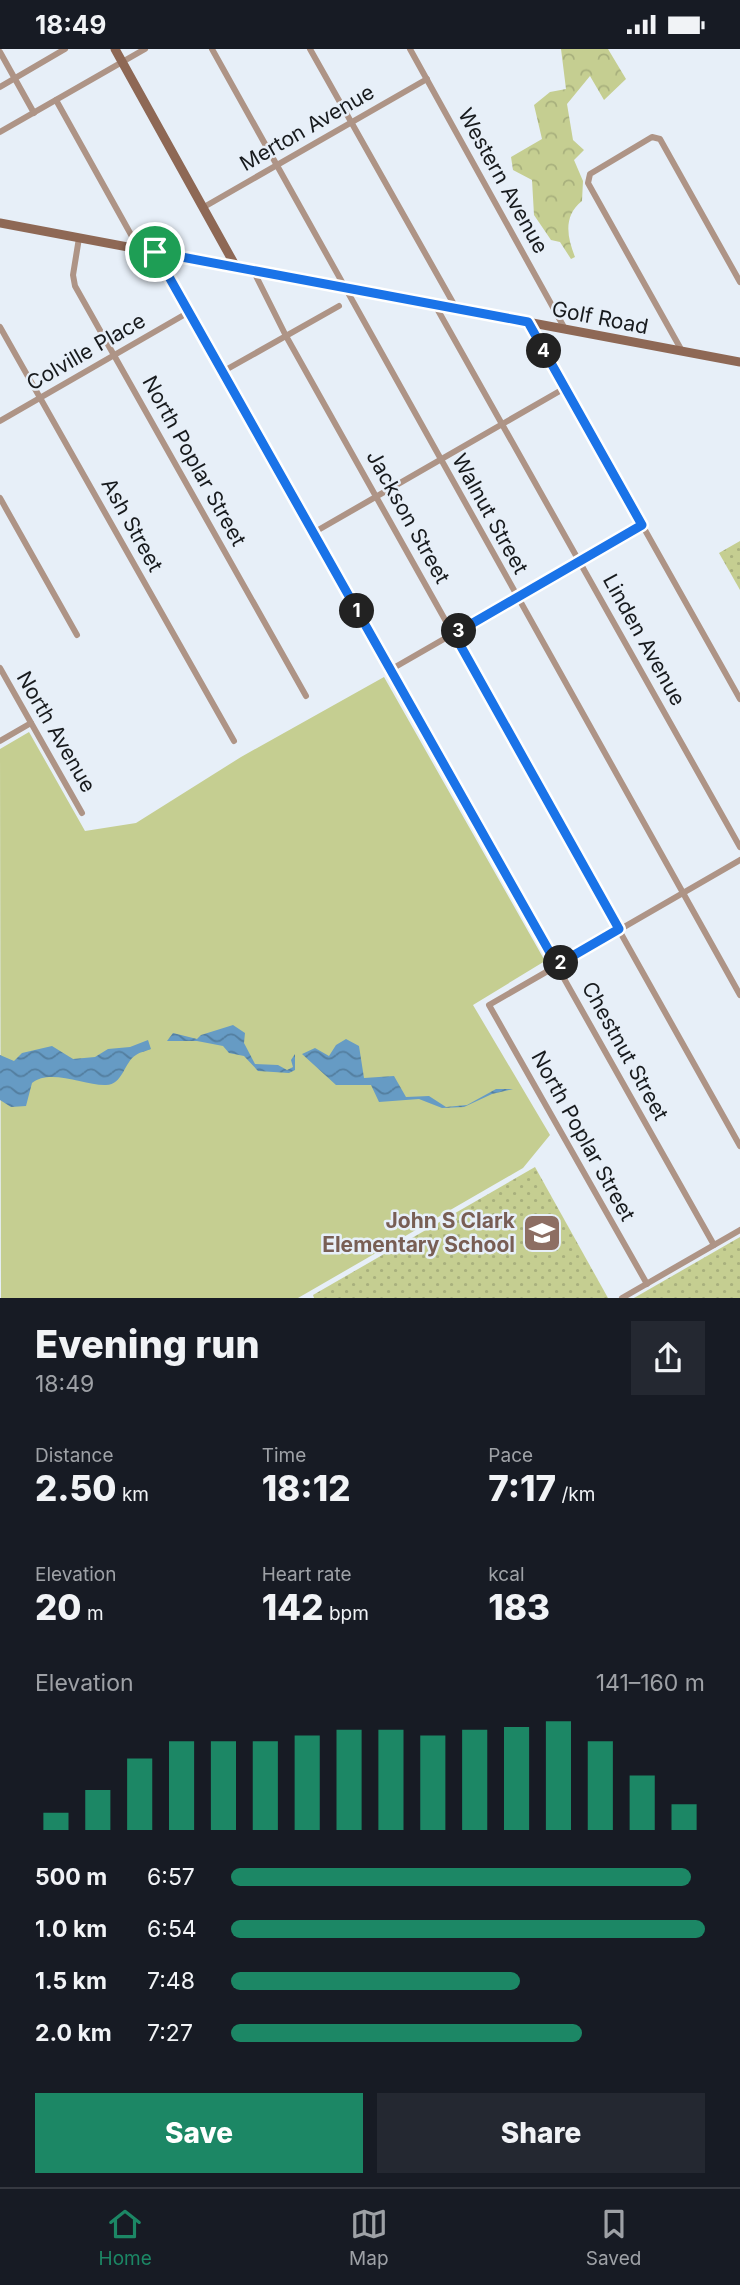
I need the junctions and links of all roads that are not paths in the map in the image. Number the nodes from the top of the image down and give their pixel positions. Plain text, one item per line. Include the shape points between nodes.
1 (65, 49) edge
2 (116, 49) edge
3 (145, 49) edge
4 (212, 49) edge
5 (310, 49) edge
6 (410, 49) edge
7 (0, 52) edge
8 (122, 62) junction
9 (15, 78) junction
10 (427, 79) junction
11 (0, 87) edge
12 (56, 100) junction
13 (34, 113) junction
14 (351, 123) junction
15 (0, 132) edge
16 (277, 165) junction
17 (204, 207) junction
18 (0, 223) edge
19 (79, 238) junction
20 (139, 249) junction
21 (155, 252) junction
22 (236, 267) junction
23 (253, 270) junction
24 (740, 282) edge
25 (345, 288) junction
26 (435, 305) junction
27 (339, 306) dead end
28 (456, 309) junction
29 (189, 312) junction
30 (528, 322) junction
31 (0, 327) edge
32 (565, 329) junction
33 (286, 336) junction
34 (682, 351) junction
35 (114, 355) junction
36 (740, 362) edge
37 (222, 372) junction
38 (565, 388) junction
39 (40, 398) junction
40 (0, 421) edge
41 (502, 424) junction
42 (440, 460) junction
43 (376, 496) junction
44 (0, 498) edge
45 (642, 525) junction
46 (313, 533) junction
47 (579, 562) junction
48 (517, 597) junction
49 (454, 634) junction
50 (77, 635) dead end
51 (0, 668) edge
52 (390, 670) junction
53 (306, 696) dead end
54 (740, 699) edge
55 (31, 723) junction
56 (0, 741) edge
57 (234, 741) dead end
58 (82, 813) dead end
59 (740, 847) edge
60 (740, 860) edge
61 (683, 893) junction
62 (619, 929) junction
63 (557, 965) junction
64 (740, 995) edge
65 (740, 1146) edge
66 (740, 1230) edge
67 (714, 1245) junction
68 (647, 1284) junction
69 (622, 1298) edge

1 - 9 street
2 - 8 street
3 - 8 street
4 - 16 street, Walnut Street
5 - 14 street
6 - 10 street, Western Avenue
7 - 9 street
8 - 12 street
8 - 17 street
9 - 11 street
9 - 13 street
10 - 14 street, Merton Avenue
10 - 32 street, Western Avenue
12 - 13 street
12 - 20 street
13 - 15 street
14 - 16 street, Merton Avenue
14 - 28 street
16 - 17 street, Merton Avenue
16 - 25 street, Walnut Street
17 - 22 street
18 - 19 street, Golf Road
19 - 20 street, Golf Road
19 - 35 street, North Poplar Street via 75,286
20 - 21 street, Golf Road
21 - 22 street, Golf Road
21 - 29 street, Chestnut Street
22 - 23 street, Golf Road
23 - 25 street, Golf Road
23 - 33 street, Jackson Street
24 - 34 street via 660,139 652,137 590,174 588,183
25 - 26 street, Golf Road
25 - 42 street, Walnut Street
26 - 28 street, Golf Road
26 - 41 street, Linden Avenue
27 - 33 street
28 - 30 street, Golf Road
29 - 35 street, Colville Place
29 - 37 street, Chestnut Street
30 - 32 street, Golf Road
30 - 38 street
31 - 39 street, Ash Street
32 - 34 street, Golf Road
33 - 37 street
33 - 43 street, Jackson Street
34 - 36 street, Golf Road
35 - 39 street, Colville Place
35 - 53 street, North Poplar Street
37 - 46 street, Chestnut Street
38 - 41 street
38 - 45 street
39 - 40 street, Colville Place
39 - 57 street, Ash Street
41 - 42 street
41 - 47 street, Linden Avenue
42 - 43 street
42 - 48 street, Walnut Street
43 - 46 street
43 - 49 street, Jackson Street
44 - 50 street
45 - 47 street
45 - 54 street
46 - 52 street, Chestnut Street
47 - 48 street
47 - 59 street, Linden Avenue
48 - 49 street
48 - 61 street, Walnut Street
49 - 52 street
49 - 62 street, Jackson Street
51 - 55 street, North Avenue
52 - 63 street, Chestnut Street
55 - 56 street
55 - 58 street, North Avenue
60 - 61 street
61 - 62 street
61 - 64 street, Walnut Street
62 - 63 street
62 - 65 street, Jackson Street
63 - 67 street, Chestnut Street
63 - 68 street, North Poplar Street via 489,1005
66 - 67 street
67 - 68 street
68 - 69 street

